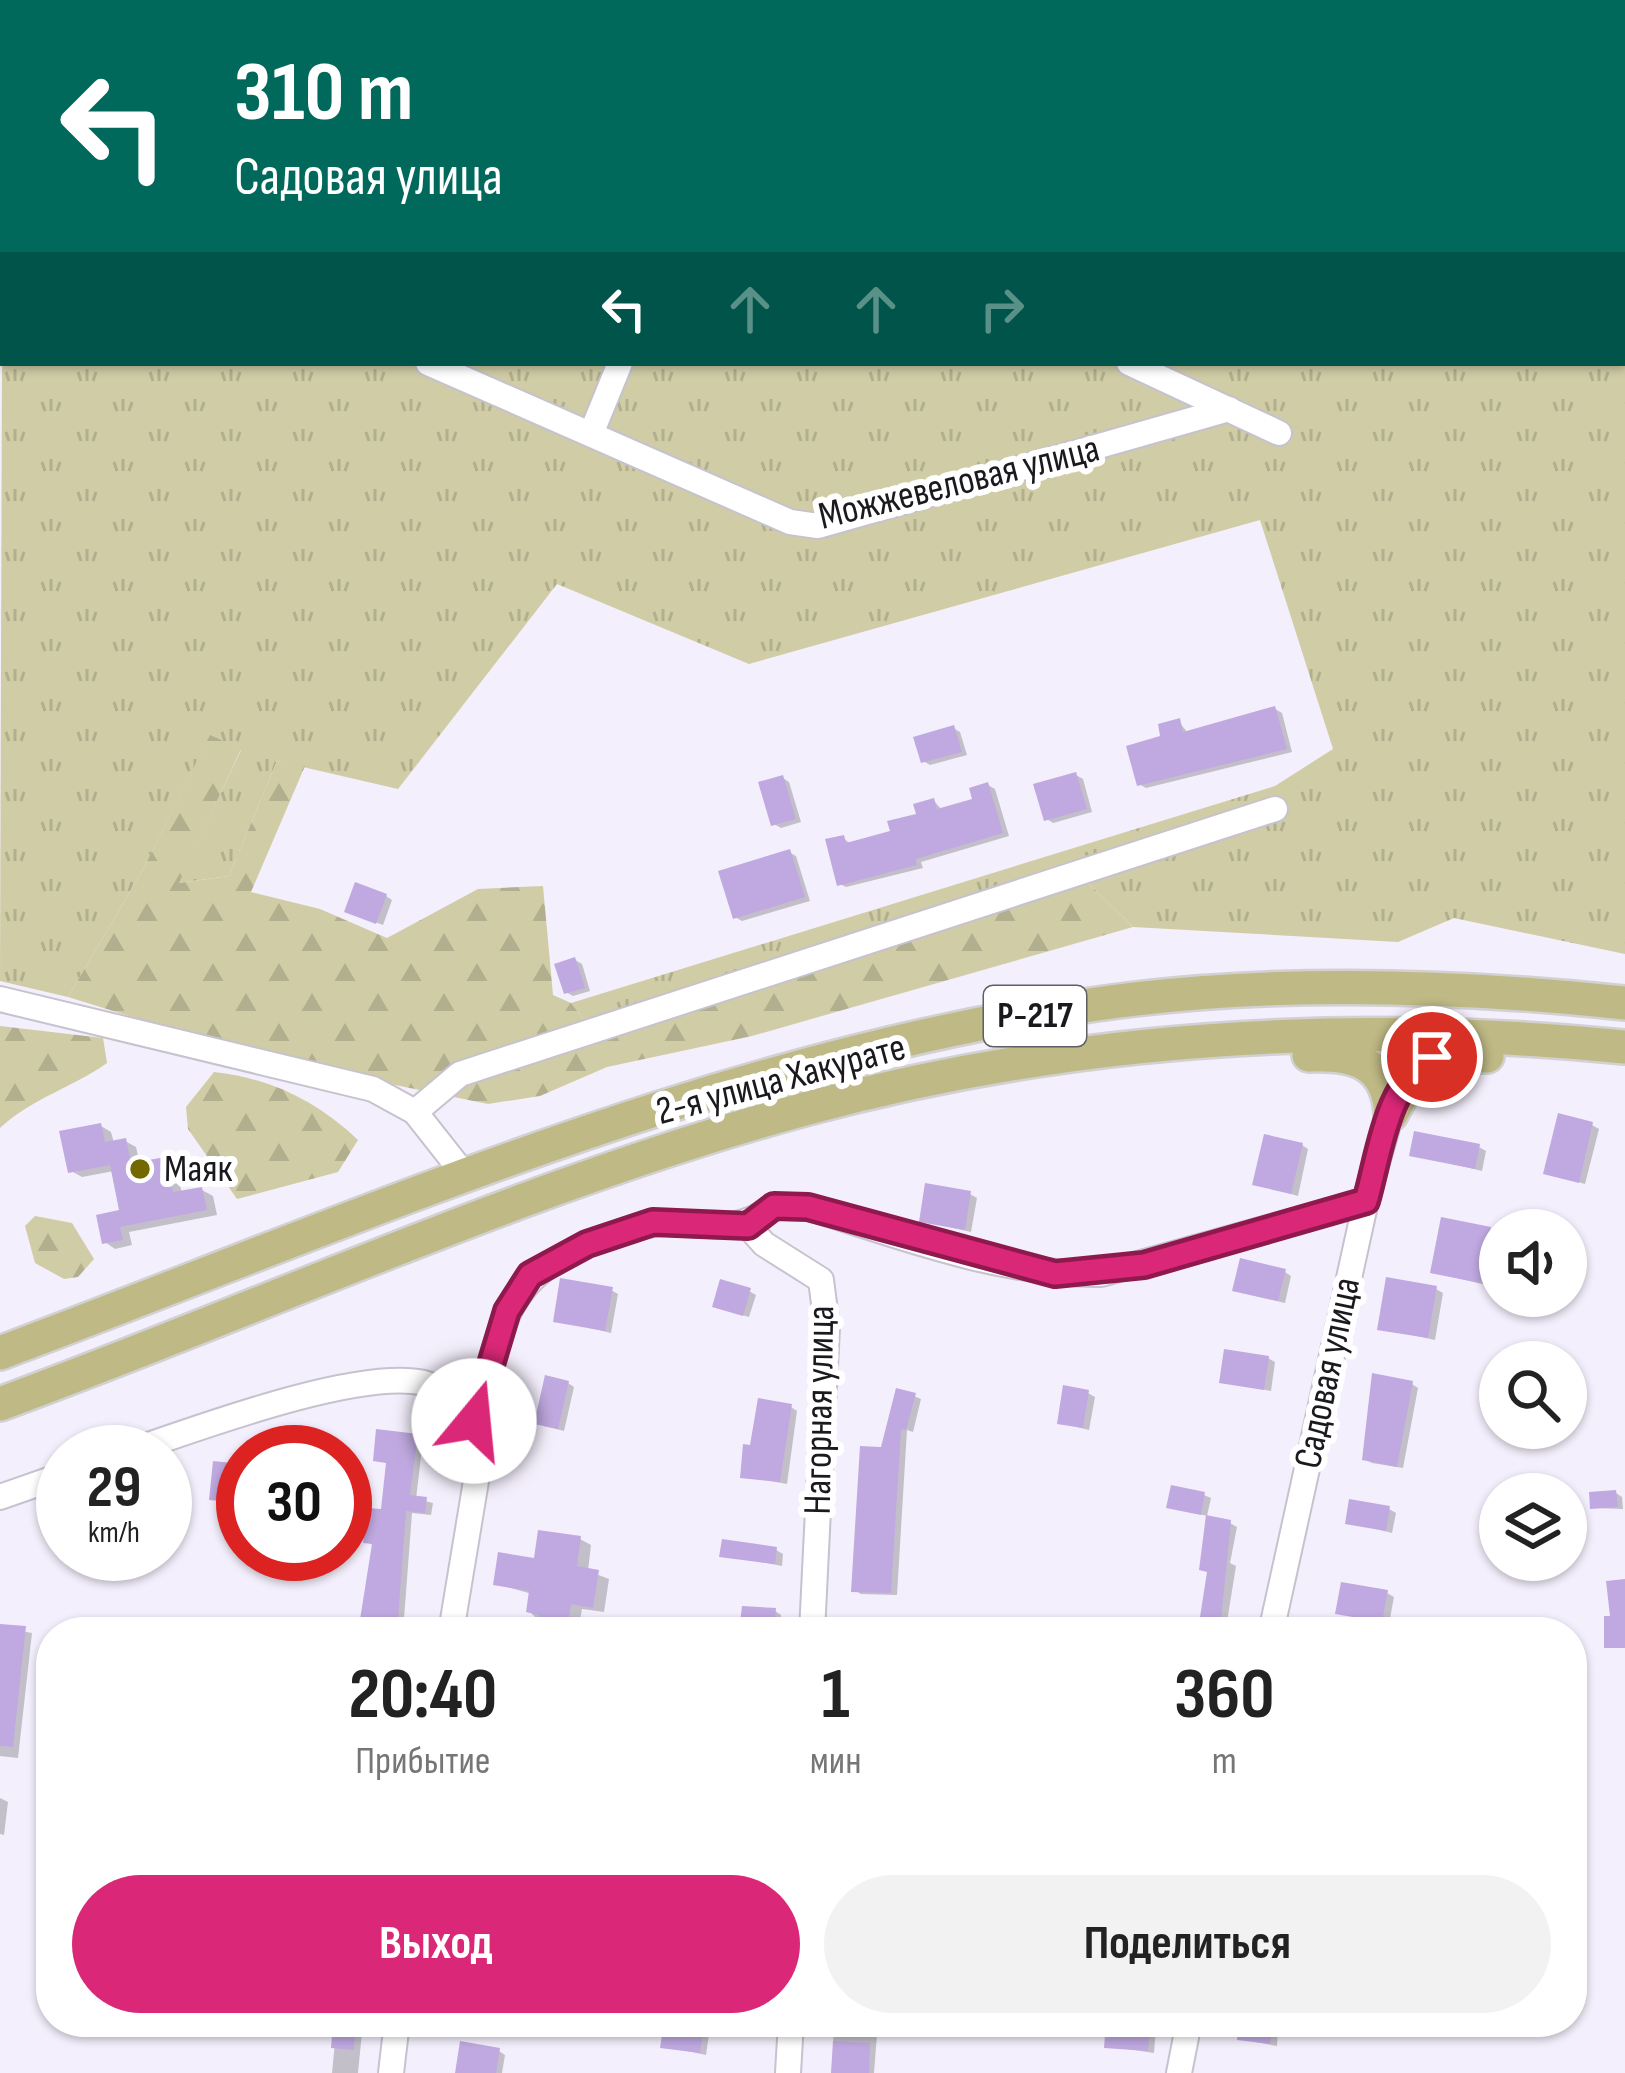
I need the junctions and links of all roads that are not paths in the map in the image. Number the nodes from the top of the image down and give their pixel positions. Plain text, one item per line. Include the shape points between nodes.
1 (435, 366) edge
2 (619, 366) edge
3 (1136, 366) edge
4 (1229, 409) junction
5 (1279, 433) dead end
6 (590, 434) junction
7 (1275, 808) dead end
8 (1625, 980) edge
9 (0, 998) edge
10 (1134, 999) junction
11 (1625, 1003) edge
12 (1625, 1047) edge
13 (1346, 1053) junction
14 (1452, 1054) junction
15 (1625, 1066) edge
16 (416, 1112) junction
17 (1391, 1114) junction
18 (731, 1133) junction
19 (467, 1178) junction
20 (1366, 1201) junction
21 (748, 1226) junction
22 (0, 1353) edge
23 (0, 1408) edge
24 (474, 1421) junction
25 (192, 1432) edge
26 (36, 1484) edge
27 (0, 1497) edge
28 (453, 1617) edge
29 (813, 1617) edge
30 (1274, 1617) edge
31 (396, 2037) edge
32 (790, 2037) edge
33 (1186, 2037) edge
34 (391, 2073) edge
35 (788, 2073) edge
36 (1179, 2073) edge

1 - 6 street, Можжевеловая улица
2 - 6 street
3 - 4 street
4 - 5 street
4 - 6 street, Можжевеловая улица via 818,526 790,522
7 - 16 street via 460,1074
8 - 10 main road via 1386,966 1274,971
9 - 16 street via 373,1089
10 - 11 main road, 2-я улица Хакурате / Р-217 via 1285,987
10 - 19 main road, 2-я улица Хакурате / Р-217 via 843,1056
12 - 18 main road, 2-я улица Хакурате / Р-217 via 1442,1032 1127,1046 831,1103
13 - 14 main road
13 - 17 main road via 1385,1080
13 - 18 main road via 1145,1065
14 - 15 main road
14 - 17 main road via 1418,1065
16 - 19 street
17 - 20 street, Садовая улица
18 - 23 main road, 2-я улица Хакурате / Р-217 via 407,1247
19 - 22 main road, 2-я улица Хакурате / Р-217
20 - 21 street via 1101,1274 1014,1266 808,1207 774,1206
20 - 30 street, Садовая улица
21 - 24 street via 653,1222 530,1275 507,1311
21 - 29 street, Нагорная улица via 821,1280 827,1327
24 - 25 street via 454,1396 424,1383 386,1381
24 - 28 street via 477,1475
26 - 27 street
31 - 34 street
32 - 35 street
33 - 36 street

